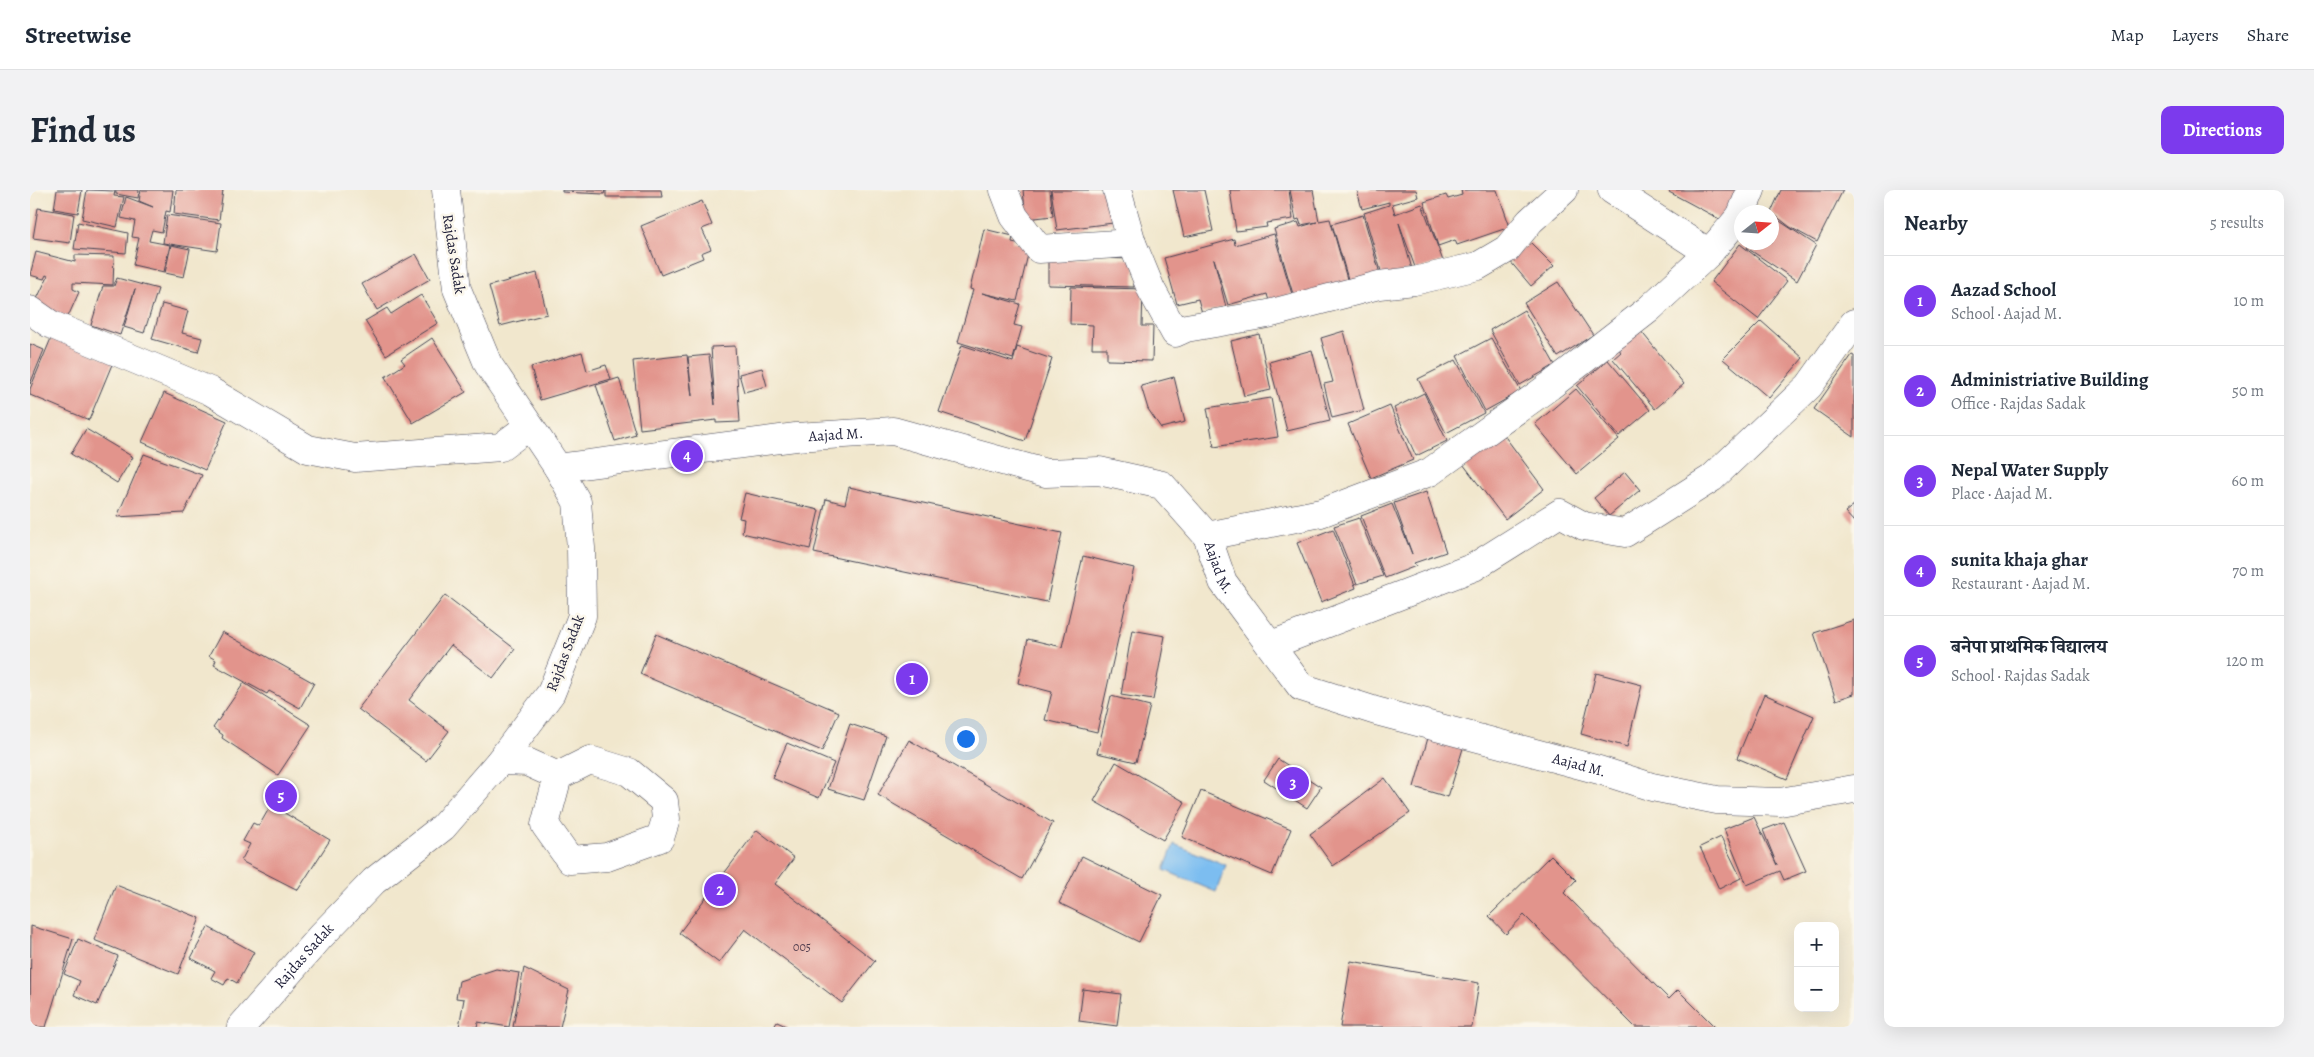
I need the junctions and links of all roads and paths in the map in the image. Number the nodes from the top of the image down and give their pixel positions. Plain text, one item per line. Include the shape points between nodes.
1 (446, 190) edge
2 (1004, 190) edge
3 (1117, 190) edge
4 (1564, 190) edge
5 (1612, 190) edge
6 (1752, 190) edge
7 (1745, 205) edge
8 (1734, 223) edge
9 (1132, 244) junction
10 (1708, 254) junction
11 (30, 310) edge
12 (1854, 323) edge
13 (529, 426) junction
14 (558, 468) junction
15 (1207, 536) junction
16 (1270, 645) junction
17 (500, 761) junction
18 (558, 776) junction
19 (1854, 789) edge
20 (241, 1027) edge

1 - 13 street, Rajdas Sadak via 457,289 488,364
2 - 9 street via 1014,216 1039,249
3 - 9 street
4 - 9 street via 1530,221 1506,249 1478,266 1414,281 1378,285 1268,314 1186,328 1175,333
5 - 10 street
6 - 7 street
8 - 10 street
10 - 15 street via 1649,309 1550,386 1430,472 1321,513
11 - 13 street via 50,324 210,391 308,449 355,458 501,447
12 - 16 street via 1810,386 1712,478 1625,533 1584,526 1560,512 1474,567
13 - 14 street, Rajdas Sadak
14 - 15 street, Aajad M. via 796,437 893,431 1046,473 1099,471 1162,485
14 - 17 street, Rajdas Sadak via 577,502 582,616 551,692
15 - 16 street, Aajad M. via 1223,582
16 - 19 street, Aajad M. via 1301,687 1376,712 1599,770 1652,787 1716,800 1780,802
17 - 18 street via 527,762
17 - 20 street, Rajdas Sadak via 443,827 374,881
18 - 18 street via 590,760 629,772 664,801 666,820 660,838 607,857 570,860 545,825

